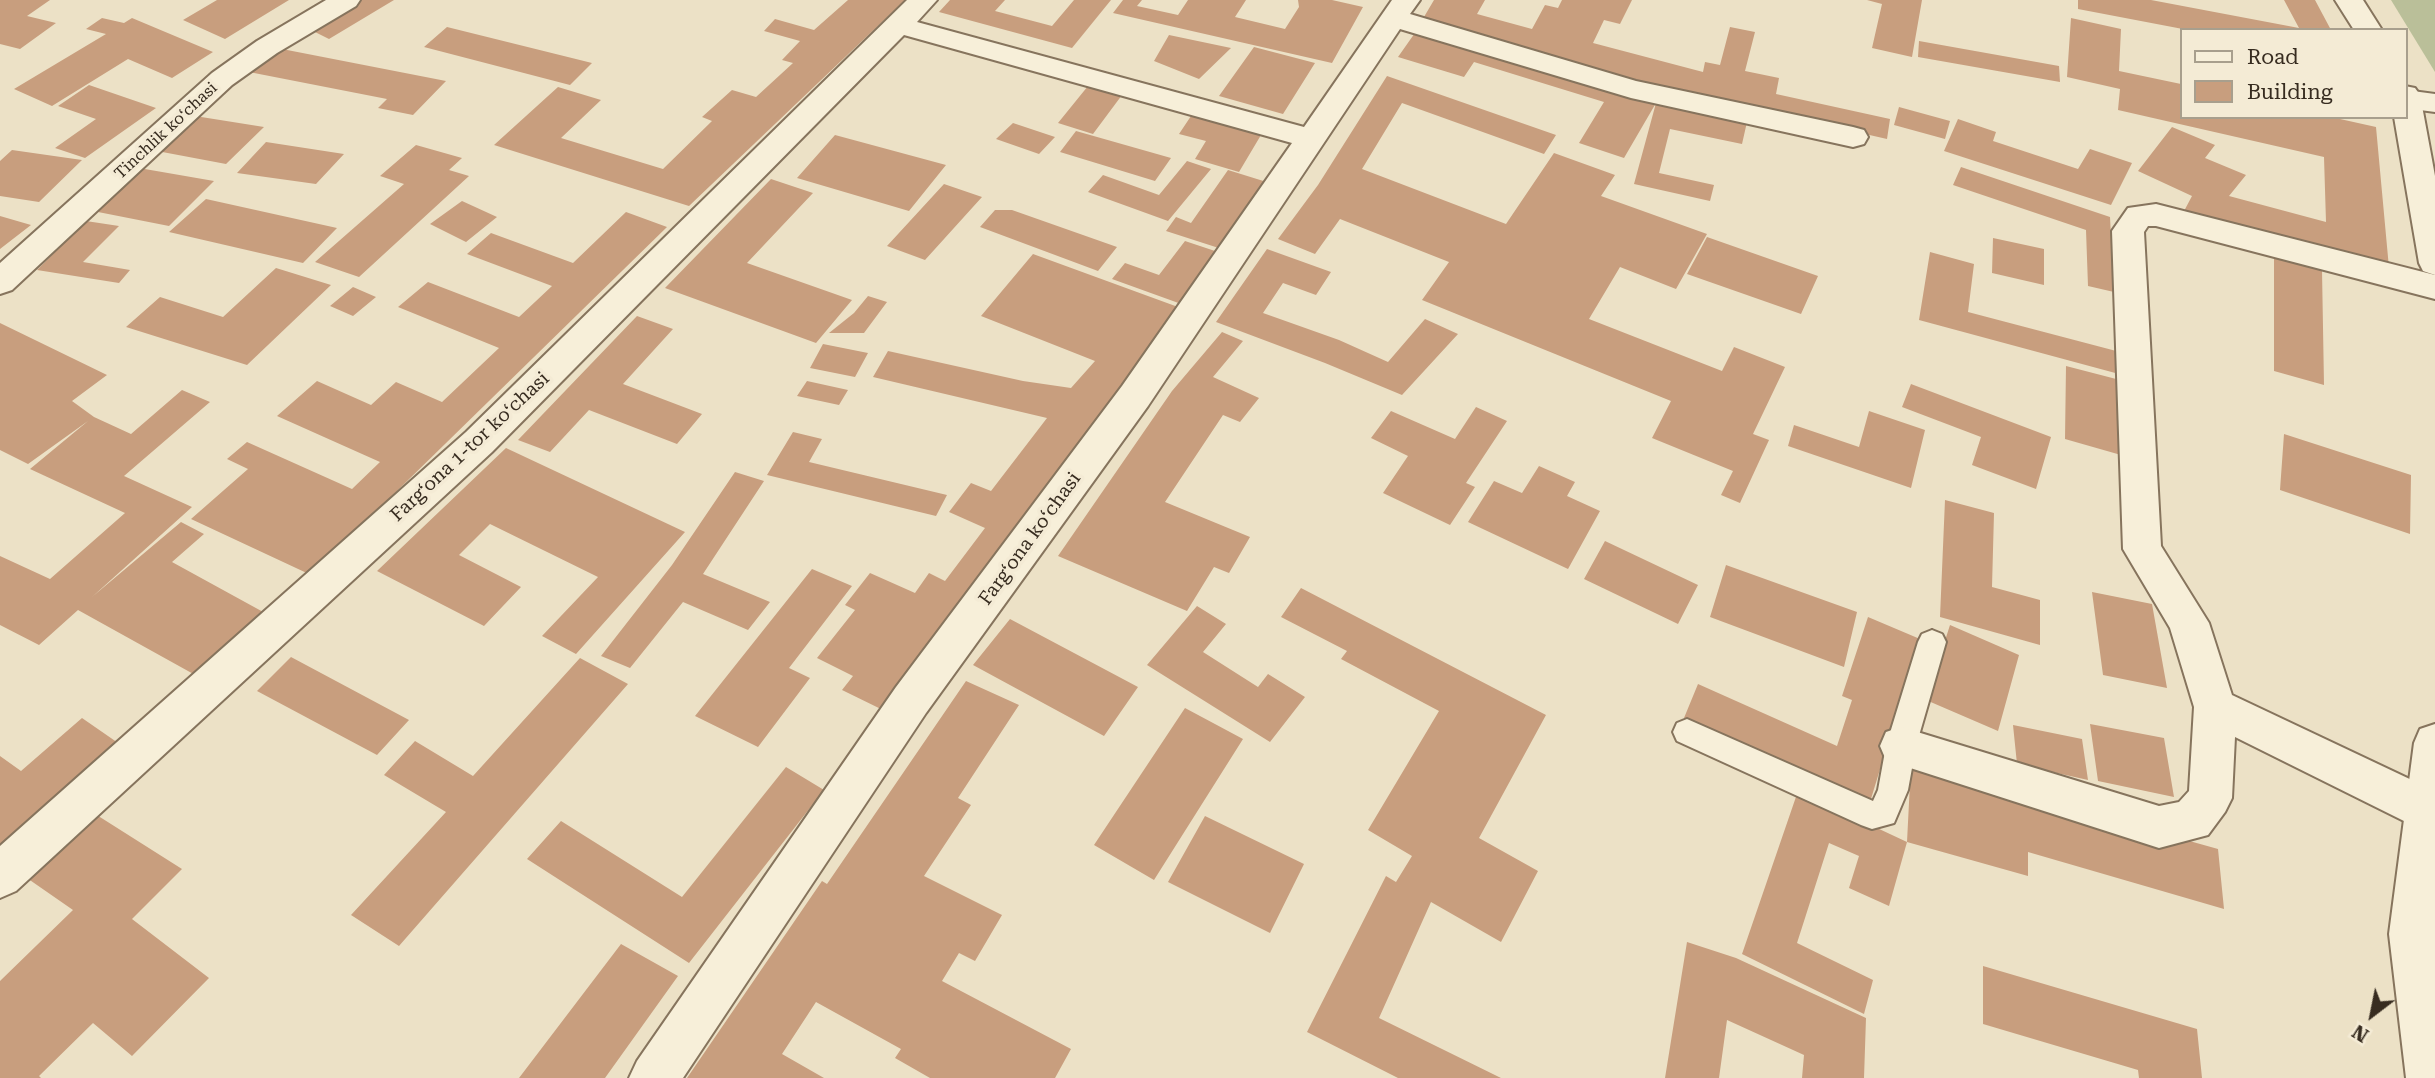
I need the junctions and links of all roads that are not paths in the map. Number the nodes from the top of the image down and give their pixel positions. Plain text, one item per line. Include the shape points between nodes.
1 (346, 0) edge
2 (2349, 0) edge
3 (1401, 10) edge
4 (911, 13) edge
5 (2367, 28) edge
6 (2407, 97) edge
7 (2407, 103) edge
8 (2435, 103) edge
9 (1853, 137) dead end
10 (1313, 139) junction
11 (2435, 263) edge
12 (0, 282) edge
13 (2435, 287) edge
14 (1932, 642) dead end
15 (2215, 707) junction
16 (1687, 732) dead end
17 (2435, 743) edge
18 (1901, 746) junction
19 (2426, 809) junction
20 (0, 876) edge
21 (654, 1078) edge
22 (2431, 1078) edge

1 - 12 street, Tinchlik koʻchasi via 222,79
2 - 5 street
3 - 9 street via 1631,89
3 - 10 street, Fargʻona koʻchasi
4 - 10 street
4 - 20 street, Fargʻona 1-tor koʻchasi via 479,442
6 - 8 street
7 - 11 street
10 - 21 street, Fargʻona koʻchasi via 1135,396 911,700
13 - 15 street via 2156,215 2138,216 2128,231 2143,549 2189,623
14 - 18 lane
15 - 18 street via 2210,798 2192,820 2159,827
15 - 19 street
16 - 18 lane via 1872,815 1883,813 1894,790
17 - 19 street
19 - 22 street via 2412,934

